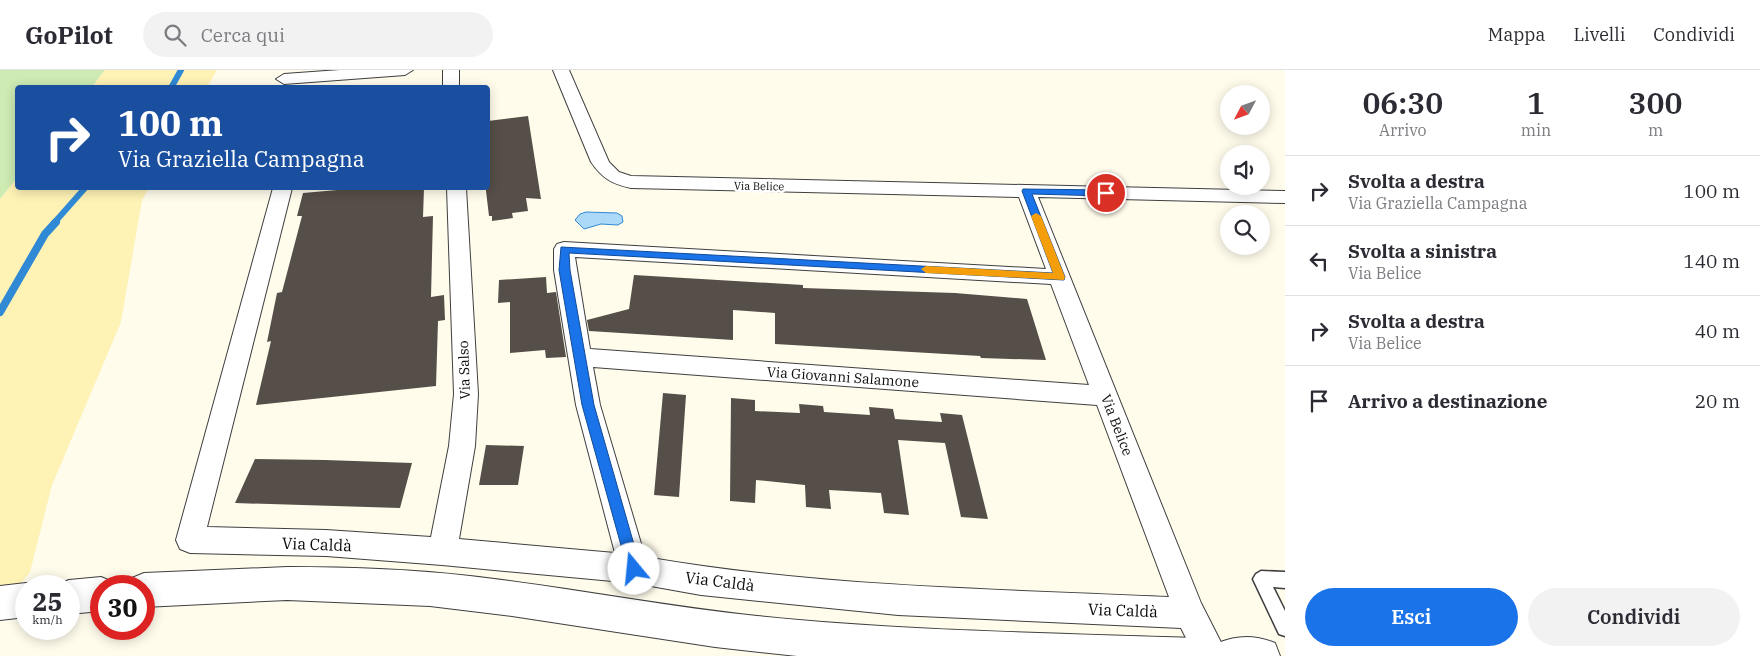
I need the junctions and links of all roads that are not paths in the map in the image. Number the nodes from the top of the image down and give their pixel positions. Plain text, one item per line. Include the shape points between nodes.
1 (404, 70) edge
2 (450, 70) edge
3 (561, 70) edge
4 (284, 79) dead end
5 (451, 85) edge
6 (281, 190) edge
7 (456, 190) edge
8 (1026, 191) junction
9 (1285, 198) edge
10 (1060, 277) junction
11 (580, 357) junction
12 (1106, 396) junction
13 (442, 551) junction
14 (634, 569) junction
15 (1285, 580) edge
16 (155, 589) edge
17 (15, 601) edge
18 (0, 603) edge
19 (1190, 613) junction
20 (1285, 628) edge
21 (1197, 656) edge
22 (1212, 656) edge
23 (1232, 656) edge
24 (1262, 656) edge

1 - 4 street
2 - 5 street
3 - 8 street, Via Belice via 600,162 616,179 649,183
6 - 13 street, Via Caldà via 190,540 326,543
7 - 13 street, Via Salso via 466,394 462,446
8 - 9 street, Via Belice
8 - 10 street, Via Belice
10 - 11 street via 564,249 564,270
10 - 12 street, Via Belice
11 - 12 street, Via Giovanni Salamone
11 - 14 street via 588,405
12 - 19 street, Via Belice
13 - 14 street, Via Caldà
14 - 19 street, Via Caldà via 701,581 898,600
15 - 20 lane via 1261,579
16 - 21 street via 318,582 431,589 756,634 971,648
17 - 18 street
19 - 22 street, Via Belice
23 - 24 street

